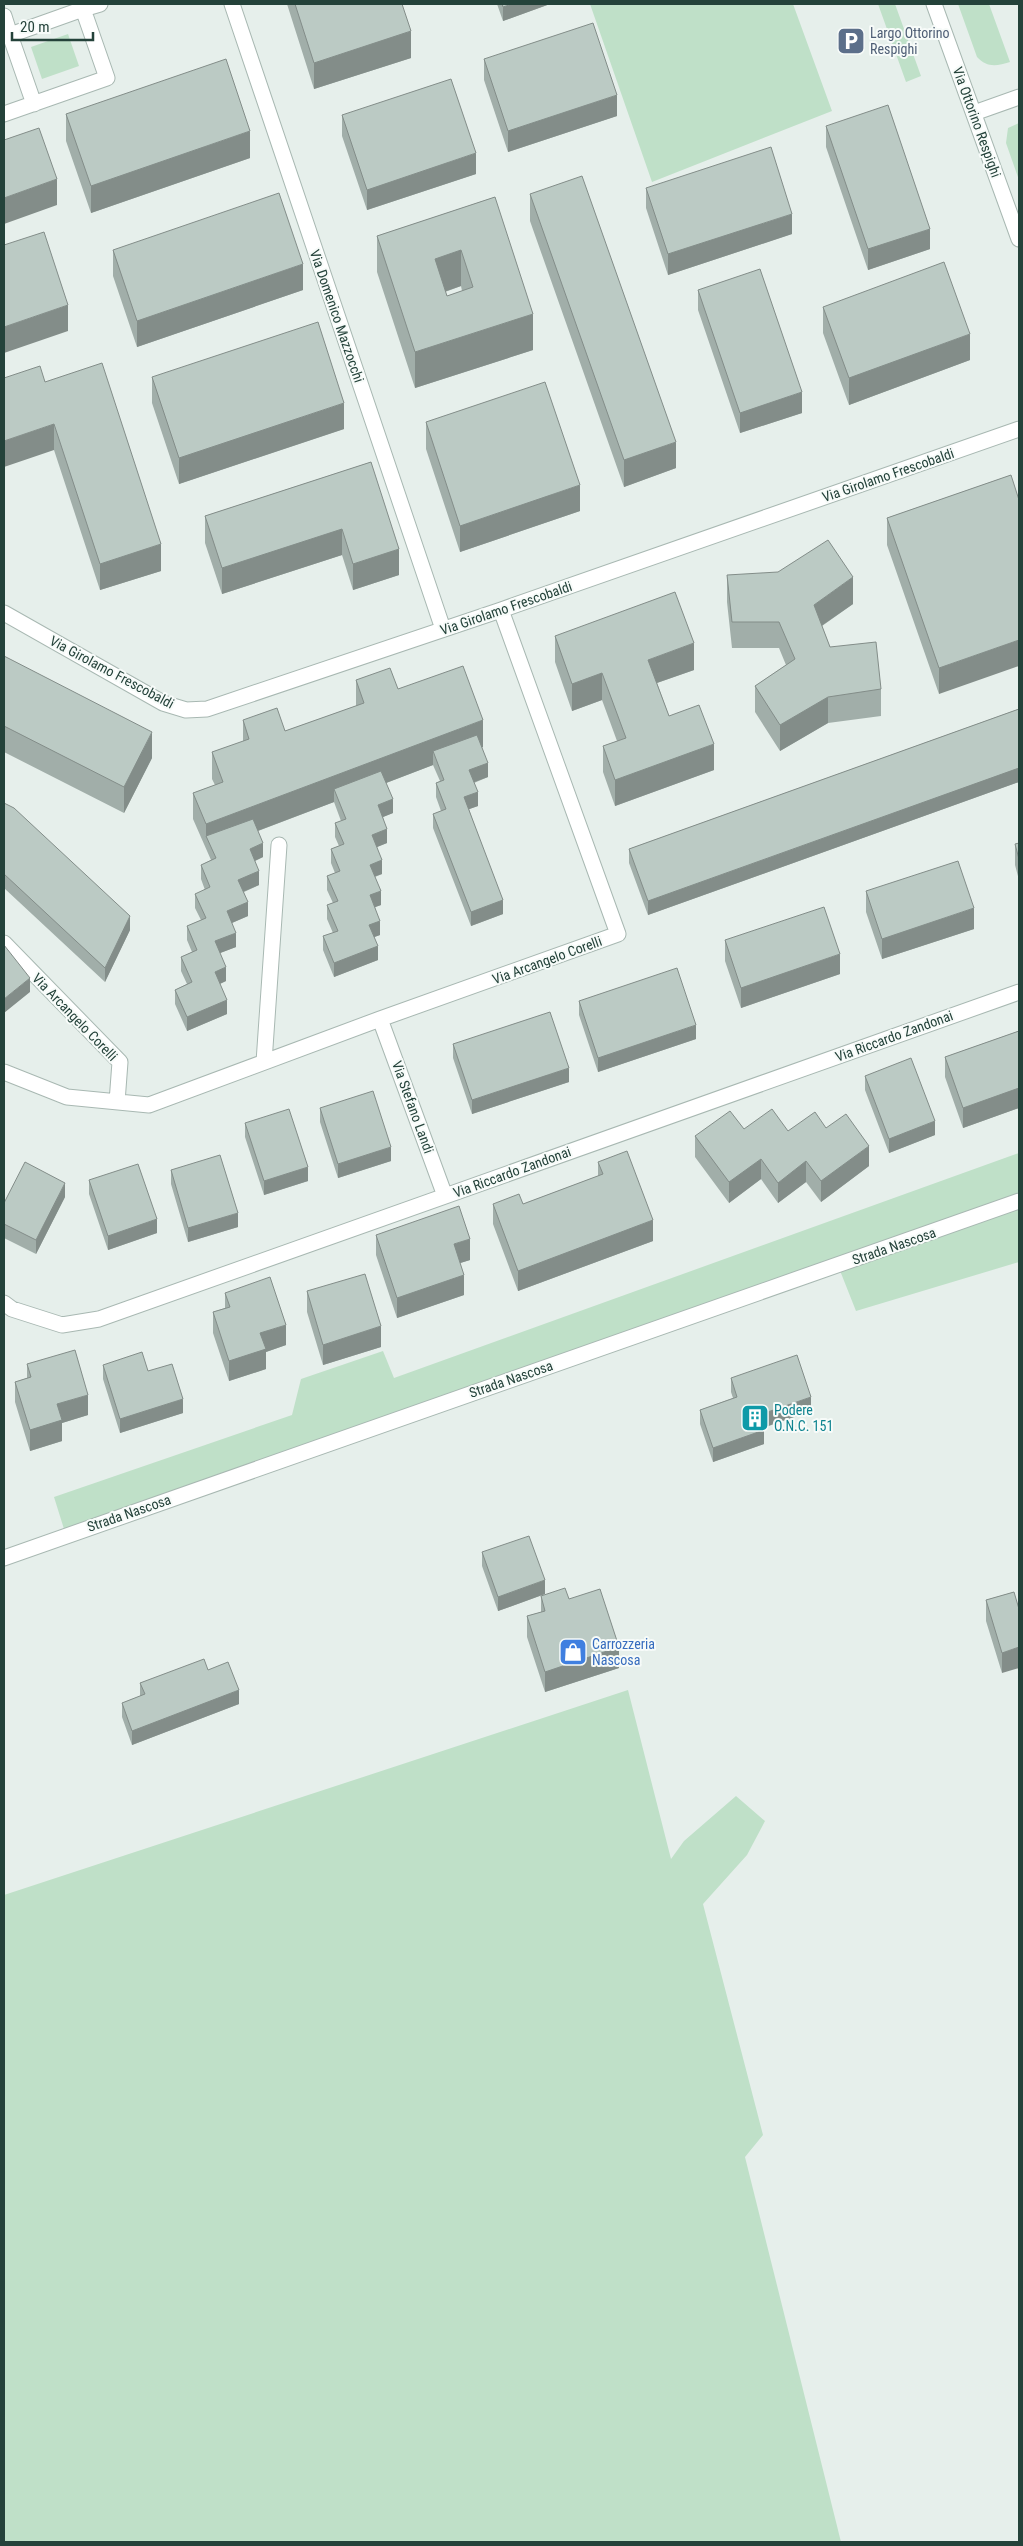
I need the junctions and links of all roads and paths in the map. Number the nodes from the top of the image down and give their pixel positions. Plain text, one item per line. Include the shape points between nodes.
1 (100, 4) edge
2 (232, 4) edge
3 (934, 4) edge
4 (83, 9) junction
5 (4, 16) edge
6 (10, 35) junction
7 (1019, 97) edge
8 (34, 104) junction
9 (974, 113) junction
10 (4, 114) edge
11 (1019, 239) edge
12 (1019, 429) edge
13 (501, 610) junction
14 (4, 613) edge
15 (443, 629) junction
16 (279, 845) dead end
17 (4, 943) edge
18 (1019, 992) edge
19 (380, 1019) junction
20 (264, 1062) junction
21 (4, 1072) edge
22 (117, 1102) junction
23 (446, 1196) junction
24 (1019, 1201) edge
25 (4, 1303) edge
26 (4, 1558) edge

1 - 4 street
2 - 15 street, Via Domenico Mazzocchi
3 - 9 street, Via Ottorino Respighi
4 - 6 street
4 - 8 street via 107,78
5 - 6 street
6 - 8 street
7 - 9 street
8 - 10 street
9 - 11 street, Via Ottorino Respighi
12 - 13 street, Via Girolamo Frescobaldi
13 - 15 street, Via Girolamo Frescobaldi
13 - 19 street, Via Arcangelo Corelli via 618,934
14 - 15 street, Via Girolamo Frescobaldi via 163,703 186,710 206,708
16 - 20 street
17 - 22 street, Via Arcangelo Corelli via 120,1062
18 - 23 street, Via Riccardo Zandonai
19 - 20 street, Via Arcangelo Corelli
19 - 23 street, Via Stefano Landi
20 - 22 street, Via Arcangelo Corelli via 149,1105
21 - 22 street, Via Arcangelo Corelli via 67,1097
23 - 25 street, Via Riccardo Zandonai via 99,1319 62,1325 12,1309
24 - 26 street, Strada Nascosa

